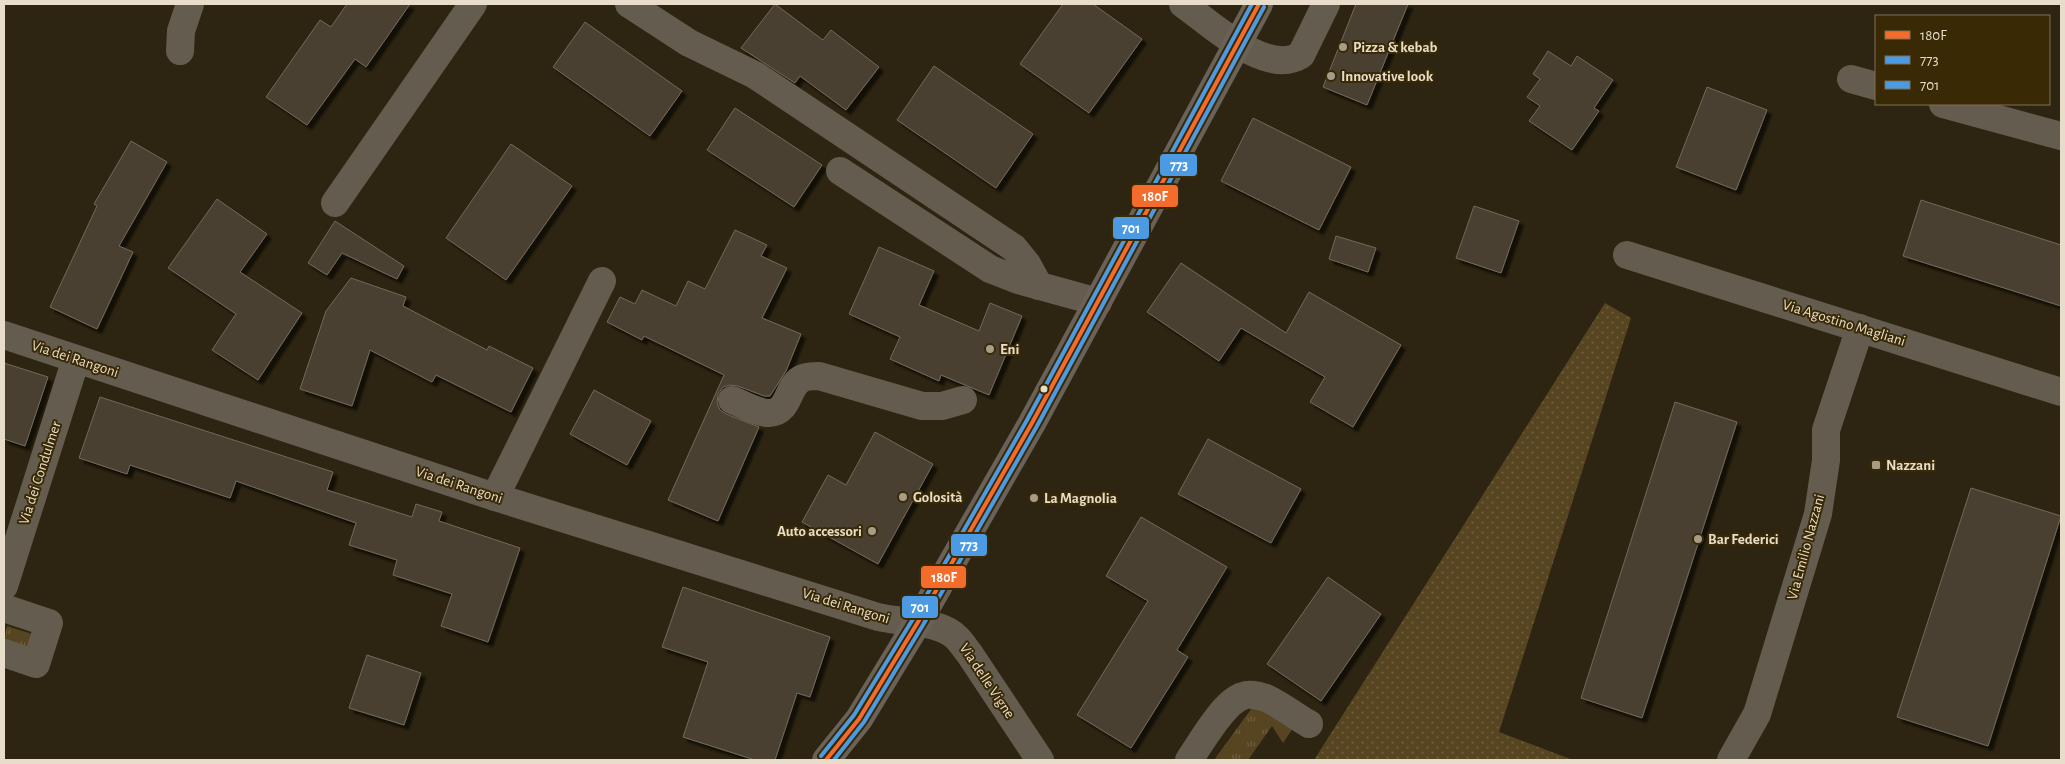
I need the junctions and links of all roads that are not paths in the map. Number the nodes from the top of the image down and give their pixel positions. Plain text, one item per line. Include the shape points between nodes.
1 (190, 4) edge
2 (473, 4) edge
3 (628, 4) edge
4 (1183, 4) edge
5 (1259, 4) edge
6 (1326, 4) edge
7 (1238, 43) junction
8 (180, 51) dead end
9 (1947, 105) edge
10 (2061, 136) edge
11 (840, 171) dead end
12 (335, 204) dead end
13 (1627, 255) dead end
14 (602, 281) dead end
15 (1039, 286) junction
16 (1098, 302) junction
17 (1860, 328) junction
18 (4, 335) edge
19 (76, 359) junction
20 (2061, 392) edge
21 (732, 400) dead end
22 (963, 400) dead end
23 (495, 497) junction
24 (4, 586) edge
25 (4, 608) edge
26 (918, 622) junction
27 (4, 653) edge
28 (1309, 724) dead end
29 (826, 760) edge
30 (1040, 760) edge
31 (1190, 760) edge
32 (1731, 760) edge

1 - 8 street via 181,31
2 - 12 street
3 - 15 street via 689,43 755,75 1014,248
4 - 7 street
5 - 7 main road
6 - 7 street via 1306,45 1293,60 1272,60
7 - 16 main road
9 - 10 street
11 - 15 street via 982,264 1008,277
13 - 17 street, Via Agostino Magliani
14 - 23 street
15 - 16 street
16 - 26 main road
17 - 20 street, Via Agostino Magliani
17 - 32 street, Via Emilio Nazzani via 1826,430 1826,460 1816,524 1757,714
18 - 19 street, Via dei Rangoni
19 - 23 street, Via dei Rangoni
19 - 24 street, Via dei Condulmer
21 - 22 street via 760,412 775,412 786,403 797,382 802,378 819,376 922,406 942,406
23 - 26 street, Via dei Rangoni via 878,617
25 - 27 street via 49,624 36,664
26 - 29 main road via 859,719
26 - 30 street, Via delle Vigne via 937,626 957,637
28 - 31 street via 1267,698 1244,695 1225,710

